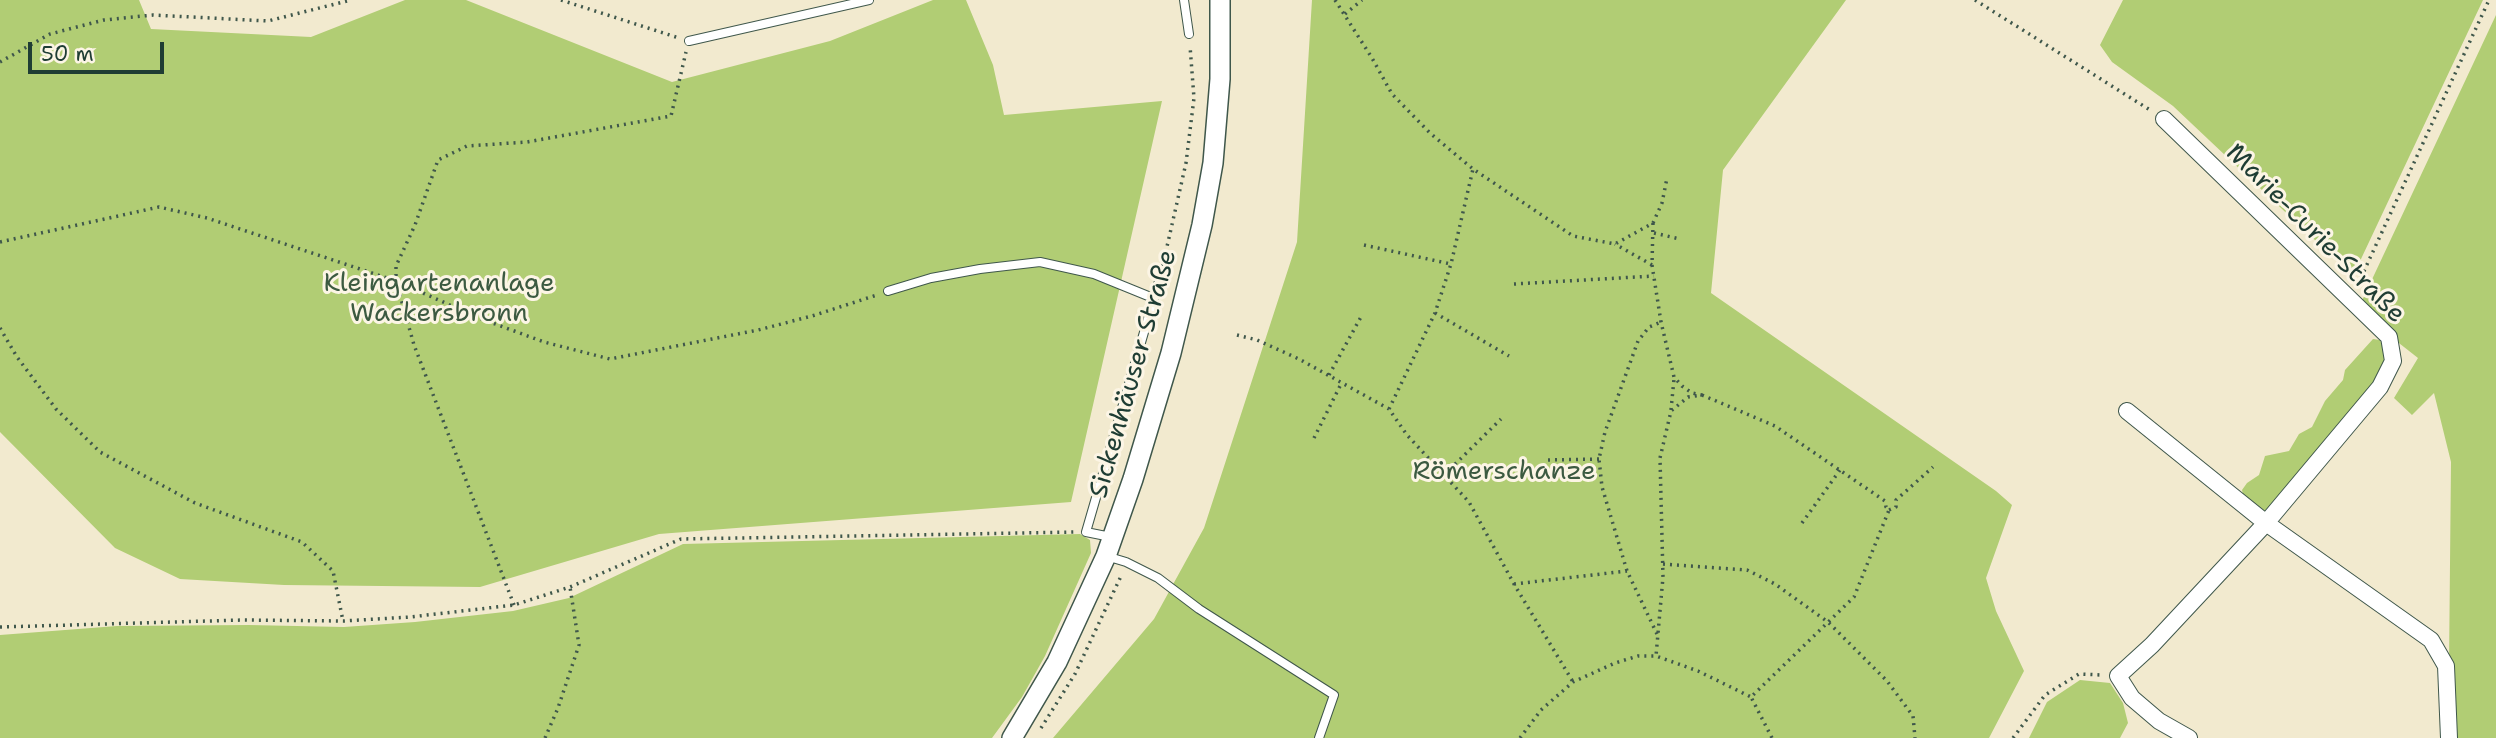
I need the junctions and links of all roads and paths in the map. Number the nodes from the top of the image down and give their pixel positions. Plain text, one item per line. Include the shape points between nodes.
1 (351, 0) edge
2 (561, 0) edge
3 (869, 0) edge
4 (1184, 0) edge
5 (1220, 0) edge
6 (1335, 0) edge
7 (1362, 0) edge
8 (1975, 0) edge
9 (2489, 0) edge
10 (1345, 14) junction
11 (1189, 34) joint
12 (689, 41) junction
13 (0, 62) edge
14 (2164, 118) joint
15 (1473, 169) junction
16 (1667, 178) dead end
17 (1653, 223) junction
18 (1654, 233) junction
19 (1681, 239) dead end
20 (0, 242) edge
21 (1615, 244) junction
22 (1364, 245) dead end
23 (1451, 264) junction
24 (1652, 265) junction
25 (1654, 276) junction
26 (396, 281) junction
27 (1158, 284) joint
28 (1514, 284) dead end
29 (888, 291) joint
30 (1153, 298) junction
31 (2351, 298) junction
32 (1435, 313) junction
33 (1362, 315) dead end
34 (1661, 322) junction
35 (0, 328) edge
36 (1237, 335) dead end
37 (1509, 356) dead end
38 (1329, 375) junction
39 (1674, 377) junction
40 (1342, 382) junction
41 (1702, 395) junction
42 (1389, 409) junction
43 (1671, 411) junction
44 (2127, 411) dead end
45 (1501, 419) dead end
46 (1314, 439) dead end
47 (1599, 459) junction
48 (1548, 460) dead end
49 (1933, 467) dead end
50 (1840, 470) junction
51 (1445, 474) junction
52 (1896, 500) junction
53 (1885, 501) junction
54 (1889, 510) junction
55 (1802, 523) dead end
56 (2266, 523) junction
57 (1086, 532) junction
58 (1114, 538) junction
59 (1106, 556) junction
60 (1663, 564) junction
61 (1627, 572) junction
62 (1514, 584) junction
63 (570, 587) junction
64 (514, 605) junction
65 (343, 621) junction
66 (1828, 622) junction
67 (0, 628) edge
68 (1658, 635) junction
69 (1656, 656) junction
70 (2118, 676) junction
71 (1573, 682) junction
72 (1751, 697) junction
73 (545, 738) edge
74 (1012, 738) edge
75 (1319, 738) edge
76 (1520, 738) edge
77 (1772, 738) edge
78 (1915, 738) edge
79 (2013, 738) edge
80 (2189, 738) edge
81 (2449, 738) edge

1 - 13 path via 268,21 153,15 104,20 50,34
2 - 12 path
3 - 12 lane
4 - 11 lane
5 - 58 street, Sickenhäuser Straße via 1219,105 1202,225 1171,353
6 - 10 path
7 - 10 path
8 - 14 path
9 - 31 path
10 - 15 path via 1392,94
11 - 27 path via 1194,98 1186,163
12 - 26 path via 671,116 527,142 467,146 438,160 396,266
14 - 31 street, Marie-Curie-Straße
15 - 21 path via 1573,236
15 - 23 path
16 - 17 path
17 - 18 path
17 - 21 path
18 - 19 path
18 - 24 path
20 - 26 path via 159,206
21 - 24 path
22 - 23 path
23 - 32 path
24 - 25 path
25 - 28 path
25 - 34 path
26 - 29 path via 544,342 610,359 812,316
26 - 64 path via 414,345
27 - 30 lane
29 - 30 lane via 931,278 1040,262 1094,274
30 - 57 lane
31 - 56 street, Marie-Curie-Straße via 2389,337 2393,361 2381,387
32 - 37 path
32 - 42 path
33 - 38 path
34 - 39 path
34 - 47 path via 1649,327 1638,341
35 - 65 path via 56,409 100,452 195,503 302,542 332,571
36 - 38 path
38 - 40 path
39 - 41 path via 1682,387
39 - 43 path
40 - 42 path
40 - 46 path
41 - 43 path via 1688,397
41 - 50 path via 1775,426
42 - 51 path
43 - 60 path via 1660,458
44 - 56 street
45 - 51 path
47 - 48 path
47 - 61 path via 1602,486
49 - 52 path
50 - 53 path
50 - 55 path
51 - 62 path via 1469,502
52 - 53 path
52 - 54 path via 1896,507
53 - 54 path
54 - 66 path via 1854,597
56 - 70 street, Marie-Curie-Straße
56 - 81 street via 2431,640 2446,666
57 - 58 lane
57 - 63 path via 681,539
58 - 59 street, Sickenhäuser Straße
59 - 74 street, Sickenhäuser Straße via 1057,662
59 - 75 lane via 1158,578 1334,695
60 - 66 path via 1747,570
60 - 68 path
61 - 62 path
61 - 68 path
62 - 71 path
63 - 64 path
63 - 73 path via 579,645
64 - 65 path
65 - 67 path
66 - 72 path
66 - 78 path via 1887,681 1913,716
68 - 69 path
69 - 71 path via 1615,663
69 - 72 path
70 - 79 path via 2079,674 2045,695
70 - 80 street via 2132,698
71 - 76 path via 1541,710
72 - 77 path

